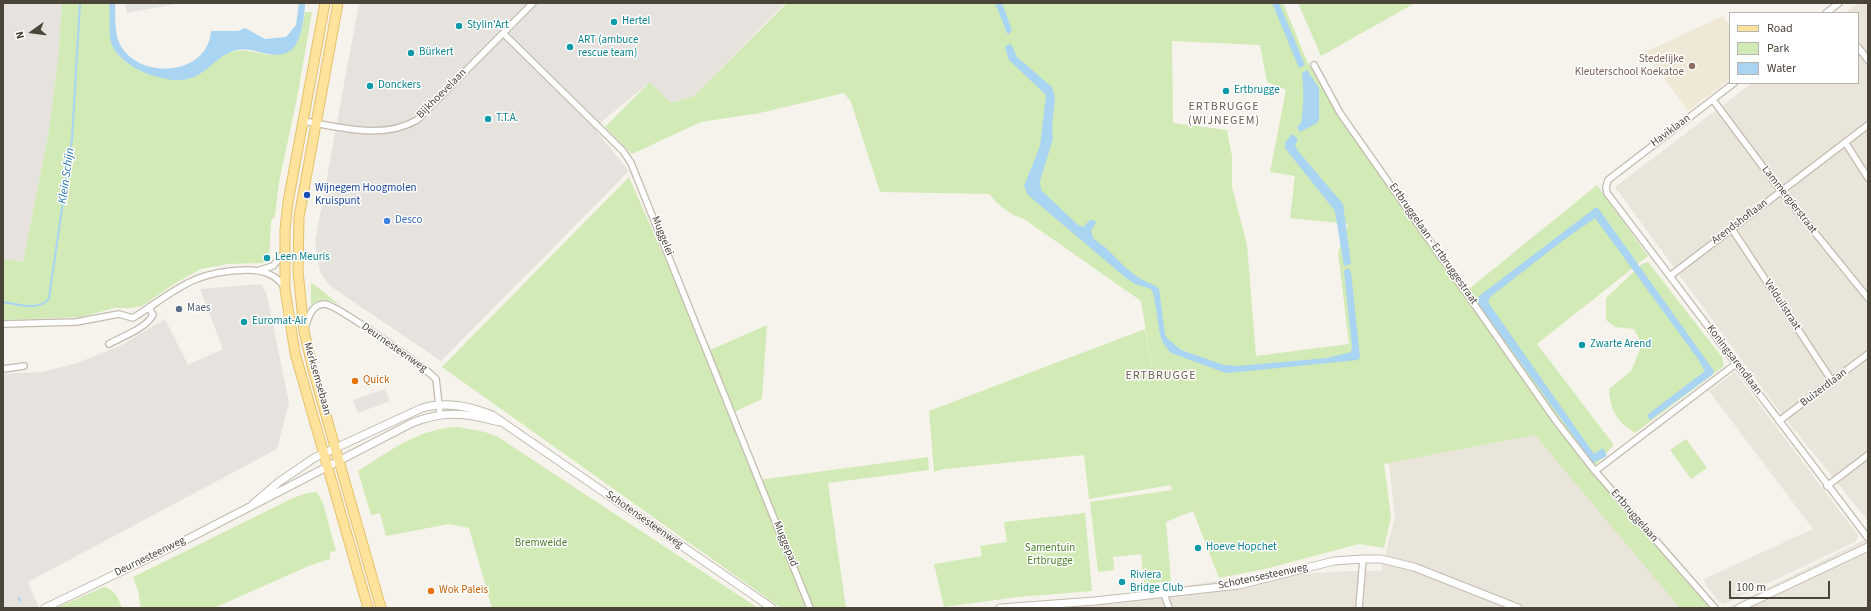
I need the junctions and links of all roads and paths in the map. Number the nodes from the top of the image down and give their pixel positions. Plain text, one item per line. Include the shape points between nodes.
1 (325, 3) edge
2 (338, 3) edge
3 (533, 3) edge
4 (1839, 3) edge
5 (1830, 12) edge
6 (503, 33) junction
7 (1859, 48) edge
8 (1868, 60) edge
9 (1314, 65) dead end
10 (1733, 84) edge
11 (1713, 100) junction
12 (303, 121) junction
13 (316, 123) junction
14 (1868, 125) edge
15 (1845, 142) junction
16 (1868, 178) edge
17 (1608, 180) joint
18 (1781, 191) junction
19 (1732, 228) junction
20 (285, 252) junction
21 (259, 270) junction
22 (1670, 276) junction
23 (285, 289) junction
24 (1868, 298) edge
25 (149, 307) junction
26 (3, 324) edge
27 (304, 331) junction
28 (109, 344) dead end
29 (1868, 354) edge
30 (1737, 364) junction
31 (24, 366) dead end
32 (3, 369) edge
33 (1832, 381) junction
34 (439, 404) junction
35 (440, 414) junction
36 (1556, 421) joint
37 (1779, 421) junction
38 (503, 423) junction
39 (516, 432) joint
40 (337, 449) junction
41 (324, 454) junction
42 (1868, 455) edge
43 (340, 461) junction
44 (328, 466) junction
45 (1595, 471) junction
46 (758, 480) joint
47 (1828, 486) junction
48 (254, 504) junction
49 (1868, 538) edge
50 (1868, 547) edge
51 (1363, 559) junction
52 (1164, 594) junction
53 (1075, 606) edge
54 (45, 608) edge
55 (368, 608) edge
56 (381, 608) edge
57 (772, 608) edge
58 (810, 608) edge
59 (1000, 608) edge
60 (1169, 608) edge
61 (1358, 608) edge
62 (1518, 608) edge
63 (1715, 608) edge
64 (1739, 608) edge

1 - 12 main road, Merksemsebaan
2 - 13 main road, Merksemsebaan
3 - 6 street, Bijkhoevelaan
4 - 5 street
6 - 13 street, Bijkhoevelaan via 417,120 404,127 377,131
6 - 46 street, Muggelei via 623,151 631,163
7 - 8 street
9 - 36 street, Ertbruggelaan - Ertbruggestraat via 1340,113
10 - 11 street, Haviklaan
11 - 17 street, Haviklaan
11 - 18 street, Lammergierstraat
12 - 13 street, Bijkhoevelaan
12 - 20 main road, Merksemsebaan via 288,202
13 - 27 main road, Merksemsebaan via 298,233 298,271
14 - 15 street, Arendshoflaan
15 - 16 street
15 - 18 street, Arendshoflaan
17 - 22 street, Koningsarendlaan via 1608,196
18 - 19 street, Arendshoflaan
18 - 24 street, Lammergierstraat
19 - 22 street, Arendshoflaan
19 - 33 street, Velduilstraat
20 - 21 street via 273,266
20 - 23 main road, Merksemsebaan
21 - 23 street via 280,281
21 - 25 street via 206,275 176,288
22 - 30 street, Koningsarendlaan
23 - 41 main road, Merksemsebaan via 295,353
25 - 26 street via 133,318 119,314 76,322
25 - 28 street via 153,315 151,319
27 - 34 street, Deurnesteenweg via 309,314 319,305 331,306 349,316 436,379
27 - 40 main road, Merksemsebaan
29 - 33 street, Buizerdlaan
30 - 37 street, Koningsarendlaan
30 - 45 street
31 - 32 street
33 - 37 street, Buizerdlaan
34 - 35 street, Deurnesteenweg
34 - 38 street, Deurnesteenweg via 476,409 492,414
34 - 40 street, Deurnesteenweg via 411,412
35 - 38 street, Deurnesteenweg via 468,414
35 - 43 street, Deurnesteenweg via 412,423
36 - 45 street, Ertbruggelaan
37 - 47 street, Koningsarendlaan
38 - 39 street, Deurnesteenweg
39 - 57 street, Schotensesteenweg
40 - 41 street, Deurnesteenweg
40 - 43 main road, Merksemsebaan
41 - 44 main road, Merksemsebaan
41 - 48 street, Deurnesteenweg via 278,482
42 - 47 street
43 - 44 street, Deurnesteenweg
43 - 56 main road, Merksemsebaan
44 - 48 street, Deurnesteenweg
44 - 55 main road, Merksemsebaan
45 - 63 street, Ertbruggelaan
46 - 58 street, Muggepad
47 - 49 street, Koningsarendlaan
48 - 54 street, Deurnesteenweg
50 - 64 street
51 - 52 street, Schotensesteenweg via 1334,561 1239,585
51 - 61 street
51 - 62 street, Schotensesteenweg via 1381,559 1414,567
52 - 53 street, Schotensesteenweg
52 - 60 street
53 - 59 street, Schotensesteenweg

